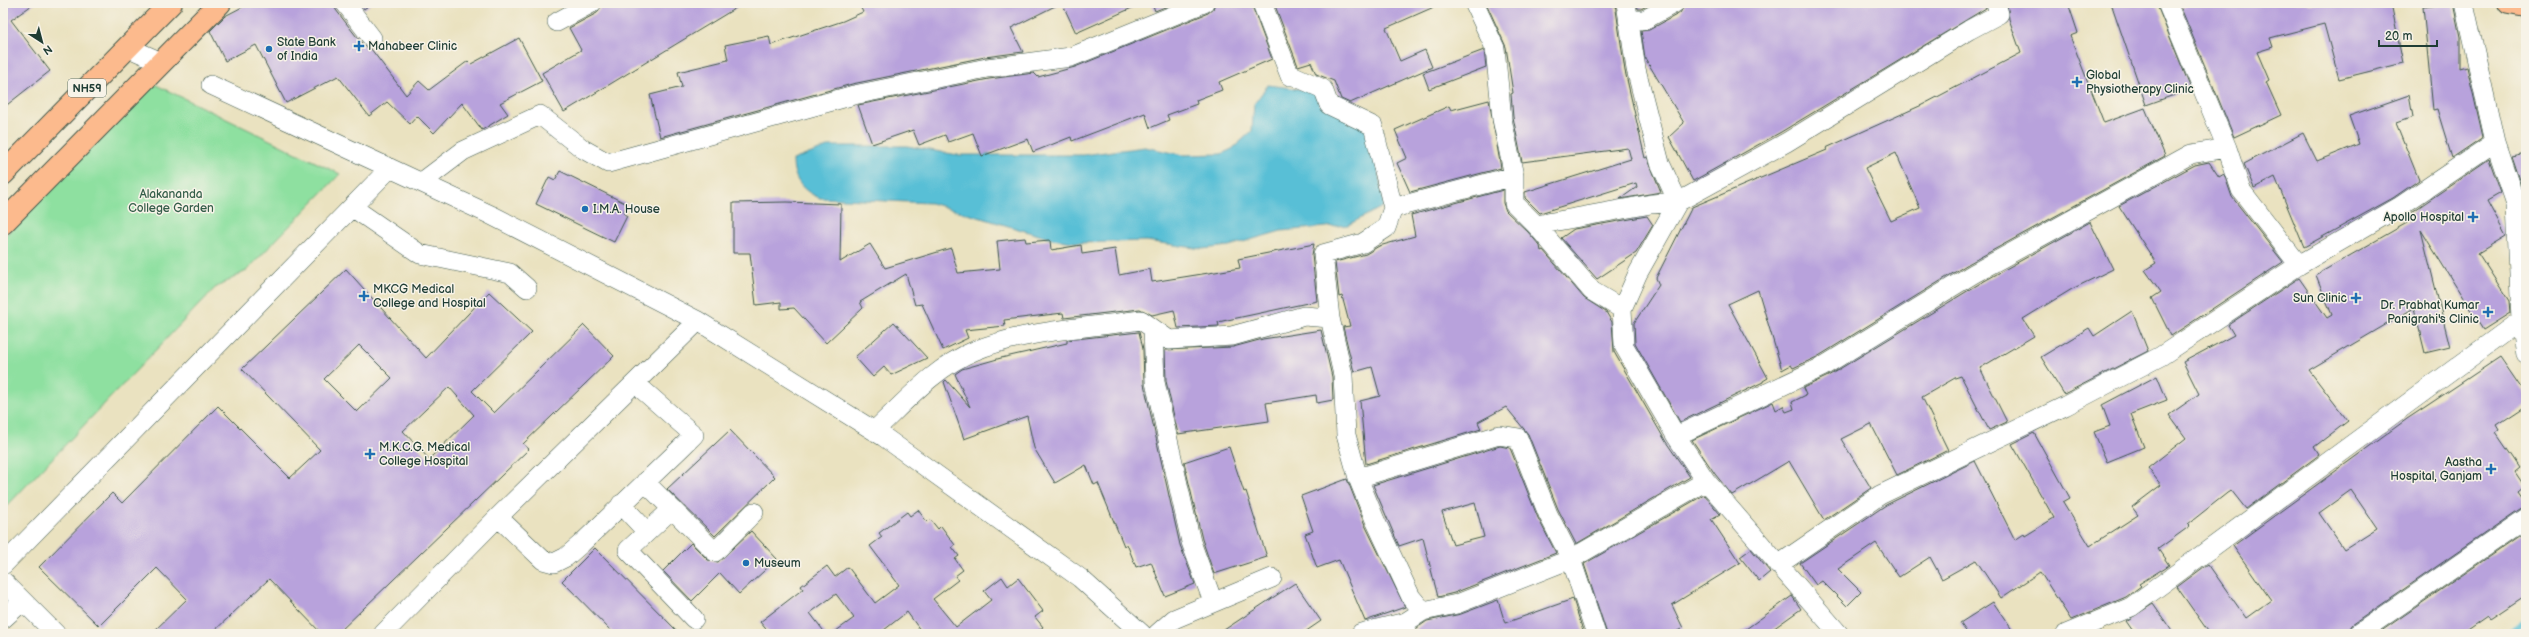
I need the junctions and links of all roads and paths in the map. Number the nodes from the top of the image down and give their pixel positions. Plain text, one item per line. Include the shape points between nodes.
1 (171, 3) edge
2 (220, 3) edge
3 (345, 3) edge
4 (592, 3) edge
5 (1204, 3) edge
6 (1262, 3) edge
7 (1474, 3) edge
8 (1675, 3) edge
9 (1996, 3) edge
10 (2167, 3) edge
11 (2464, 3) edge
12 (2508, 3) edge
13 (2526, 6) edge
14 (1627, 12) edge
15 (557, 22) dead end
16 (372, 38) dead end
17 (127, 47) junction
18 (161, 62) junction
19 (211, 85) dead end
20 (2496, 142) junction
21 (2228, 148) junction
22 (390, 168) junction
23 (3, 174) edge
24 (1514, 176) junction
25 (422, 182) junction
26 (1678, 202) junction
27 (2521, 203) edge
28 (352, 207) junction
29 (1393, 208) junction
30 (3, 223) edge
31 (1536, 225) junction
32 (2299, 265) junction
33 (527, 288) dead end
34 (1622, 309) junction
35 (1330, 318) junction
36 (2521, 320) junction
37 (698, 321) junction
38 (1153, 329) junction
39 (2526, 354) edge
40 (636, 384) junction
41 (874, 431) junction
42 (1676, 436) junction
43 (1358, 478) junction
44 (1706, 481) junction
45 (645, 482) junction
46 (621, 504) junction
47 (672, 509) junction
48 (754, 512) dead end
49 (498, 516) junction
50 (2526, 518) edge
51 (647, 532) junction
52 (1571, 559) junction
53 (3, 565) edge
54 (1778, 565) junction
55 (1272, 578) dead end
56 (3, 581) edge
57 (23, 601) junction
58 (1214, 602) junction
59 (1423, 611) junction
60 (3, 618) edge
61 (694, 619) dead end
62 (1406, 628) edge
63 (1361, 633) edge
64 (56, 634) edge
65 (383, 634) edge
66 (1142, 634) edge
67 (1157, 634) edge
68 (1596, 634) edge
69 (1839, 634) edge
70 (2066, 634) edge
71 (2358, 634) edge

1 - 17 highway, NH59
2 - 18 highway
3 - 16 street
4 - 15 street
5 - 25 street via 1071,57 987,68 854,95 608,163 583,150 540,115 462,151
6 - 29 street via 1290,76 1323,89 1329,105 1373,126
7 - 24 street via 1495,48 1502,119
8 - 14 street via 1644,20
9 - 26 street via 1999,14 1787,142
10 - 21 street
11 - 20 street
12 - 13 highway
14 - 26 street via 1636,69 1660,163
17 - 18 street
17 - 23 highway, NH59
18 - 30 highway
19 - 22 street
20 - 27 street
20 - 32 street via 2399,207
21 - 32 street via 2241,190
21 - 42 street via 2191,154 1973,274 1822,367
22 - 25 street
22 - 28 street
24 - 29 street
24 - 31 street via 1514,204
25 - 37 street via 492,215
26 - 31 street via 1651,204
26 - 34 street via 1638,273
27 - 36 street
28 - 33 street via 420,254 510,273
28 - 53 street
29 - 35 street via 1386,228 1380,232 1363,243 1323,254
31 - 34 street via 1592,291
32 - 54 street via 2161,356 2065,406 1880,495
34 - 42 street via 1624,346
35 - 38 street via 1304,316 1232,336 1169,340
35 - 43 street via 1343,375 1346,435
36 - 39 street
36 - 70 street via 2131,607
37 - 40 street
37 - 41 street
38 - 41 street via 1141,320 1026,337 973,351 942,370
38 - 58 street via 1155,382 1190,542
40 - 45 street via 694,435
40 - 49 street
41 - 66 street via 1080,578
42 - 44 street
43 - 52 street via 1499,435 1518,438 1548,514
43 - 59 street via 1411,597
44 - 52 street
44 - 54 street
45 - 46 street
45 - 47 street
46 - 49 street via 571,552 554,563 543,560
46 - 51 street
47 - 48 street via 715,552
47 - 51 street
49 - 65 street
50 - 71 street
51 - 61 street via 628,550
52 - 59 street via 1457,604
52 - 68 street
54 - 69 street
55 - 58 street
56 - 57 street
57 - 60 street
57 - 64 street
58 - 67 street via 1174,619
59 - 62 street
62 - 63 street

